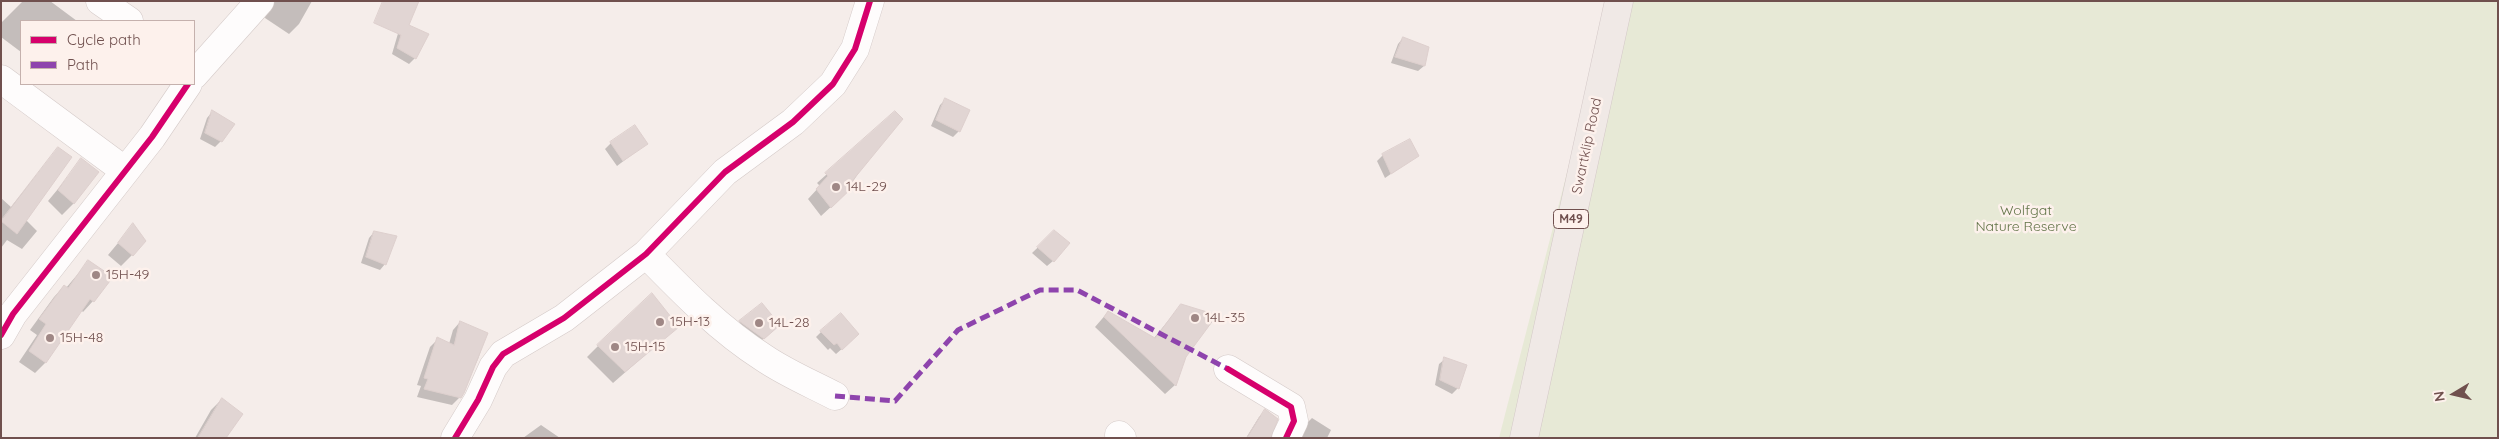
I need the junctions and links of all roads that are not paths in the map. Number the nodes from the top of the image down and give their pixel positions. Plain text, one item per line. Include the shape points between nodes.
1 (100, 1) edge
2 (260, 1) edge
3 (870, 1) edge
4 (1619, 1) edge
5 (128, 20) edge
6 (195, 72) edge
7 (1, 79) edge
8 (186, 85) edge
9 (124, 170) junction
10 (646, 254) junction
11 (1, 335) edge
12 (1228, 369) dead end
13 (835, 396) dead end
14 (455, 438) edge
15 (1286, 438) edge
16 (1524, 438) edge

1 - 5 street
2 - 6 street
3 - 10 street via 855,49 833,84 793,122 725,172
4 - 16 main road, Swartklip Road / M49
7 - 9 street
8 - 9 street via 152,137
9 - 11 street
10 - 13 street via 687,297 764,359
10 - 14 street via 564,318 503,354
12 - 15 street via 1291,407 1294,421

